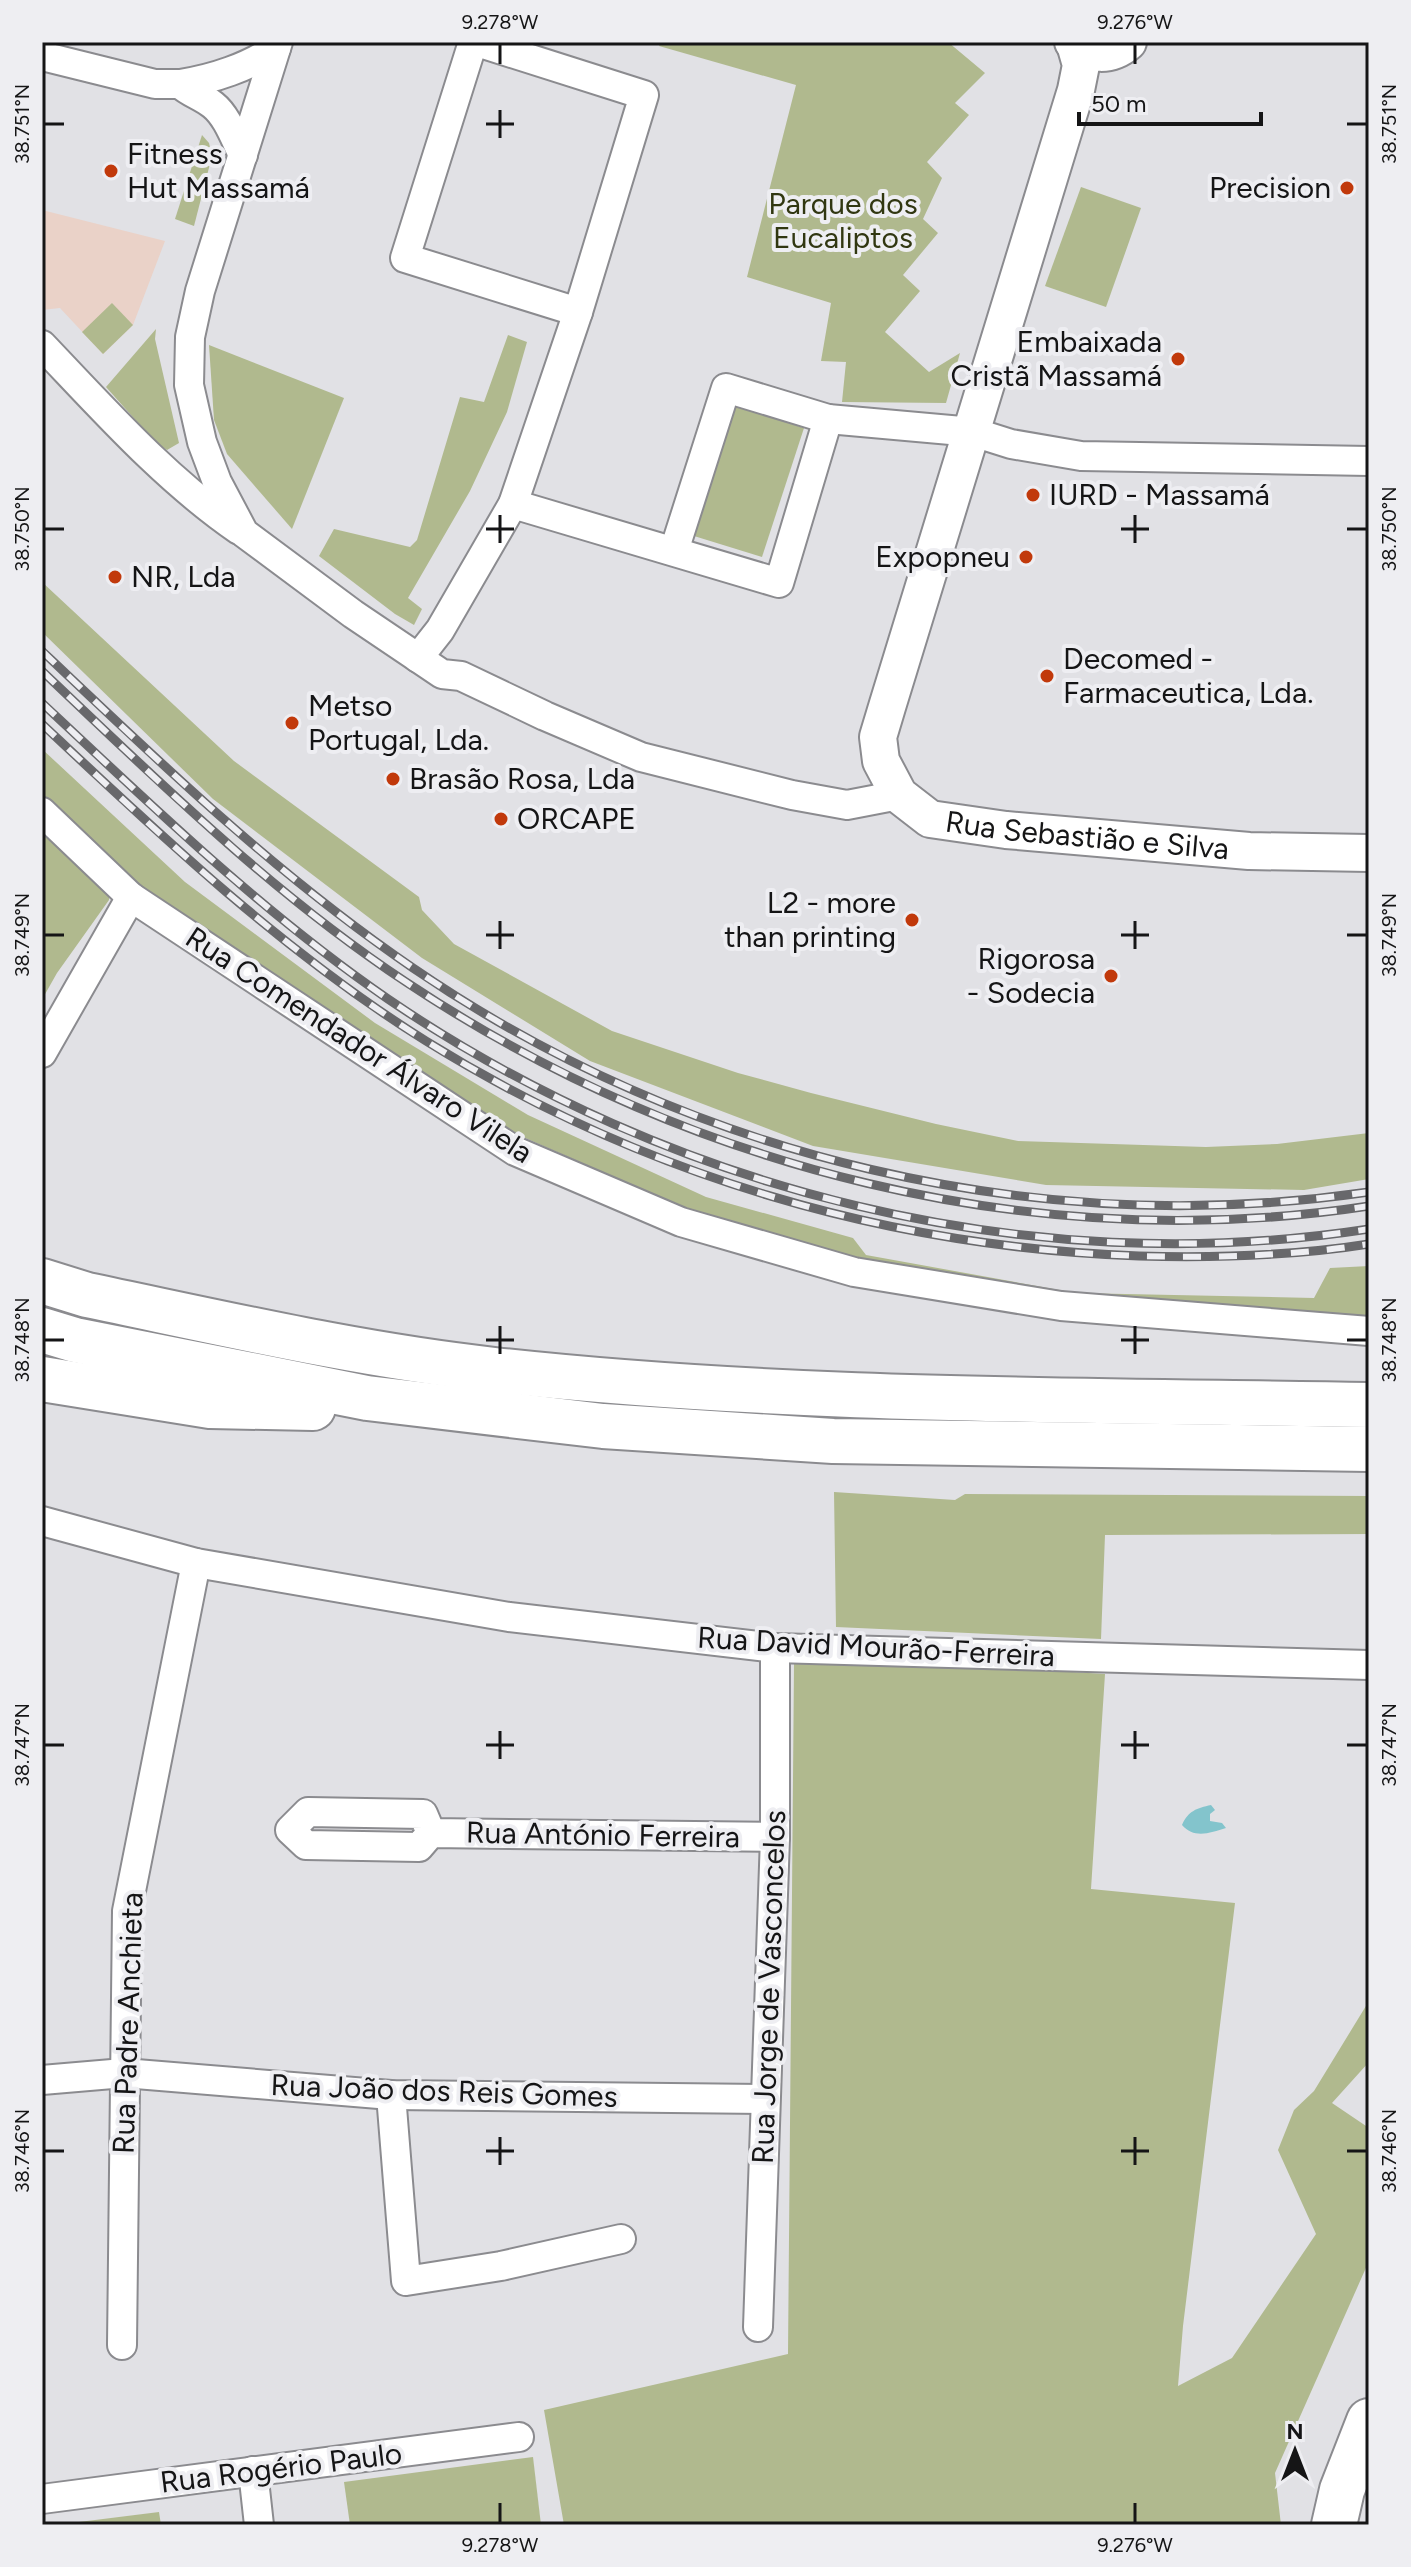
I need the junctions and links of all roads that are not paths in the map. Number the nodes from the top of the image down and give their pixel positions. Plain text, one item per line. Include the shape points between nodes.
1 (475, 42) edge
2 (277, 45) edge
3 (1104, 50) edge
4 (42, 56) edge
5 (180, 84) junction
6 (243, 155) junction
7 (578, 312) junction
8 (42, 345) edge
9 (828, 419) junction
10 (973, 432) junction
11 (1369, 461) edge
12 (513, 504) junction
13 (244, 533) junction
14 (674, 551) junction
15 (418, 658) junction
16 (899, 795) junction
17 (42, 812) edge
18 (1369, 853) edge
19 (131, 897) junction
20 (42, 1053) edge
21 (42, 1272) edge
22 (42, 1281) edge
23 (87, 1295) junction
24 (42, 1330) edge
25 (1369, 1331) edge
26 (42, 1379) edge
27 (1369, 1405) edge
28 (487, 1412) junction
29 (1369, 1449) edge
30 (42, 1521) edge
31 (196, 1563) junction
32 (775, 1648) junction
33 (1369, 1665) edge
34 (431, 1833) dead end
35 (775, 1837) junction
36 (124, 2073) junction
37 (42, 2080) edge
38 (391, 2095) junction
39 (765, 2099) junction
40 (621, 2239) dead end
41 (758, 2327) dead end
42 (122, 2345) dead end
43 (1369, 2421) edge
44 (519, 2437) dead end
45 (253, 2471) junction
46 (42, 2499) edge
47 (259, 2525) edge
48 (1334, 2525) edge

1 - 7 street via 644,95
1 - 7 street via 405,258
2 - 5 street via 257,61
2 - 6 street
3 - 10 street
4 - 5 street via 155,84
5 - 6 street via 214,105
6 - 13 street via 200,291 190,337 189,385 202,442
7 - 12 street
8 - 13 street via 176,481
9 - 10 street
9 - 14 street via 726,388
9 - 14 street via 779,583
10 - 11 street via 1081,456
10 - 16 street via 878,737 881,761
12 - 14 street
12 - 15 street via 440,630
13 - 15 street
15 - 16 street via 442,674 461,676 641,757 847,805
16 - 18 street, Rua Sebastião e Silva via 930,819 1006,830 1249,851
17 - 19 street, Rua Comendador Álvaro Vilela
19 - 20 street
19 - 25 street, Rua Comendador Álvaro Vilela via 515,1151 681,1222 854,1272 1061,1306
21 - 23 highway
22 - 23 highway
23 - 27 highway via 373,1353 606,1381 949,1398
24 - 28 highway via 367,1398
26 - 28 highway via 210,1406
28 - 29 highway via 603,1426 833,1441
30 - 31 street, Rua David Mourão-Ferreira
31 - 32 street, Rua David Mourão-Ferreira via 509,1617
31 - 36 street, Rua Padre Anchieta via 127,1911
32 - 33 street, Rua David Mourão-Ferreira
32 - 35 street, Rua Jorge de Vasconcelos
34 - 35 street, Rua António Ferreira
35 - 39 street, Rua Jorge de Vasconcelos
36 - 37 street, Rua João dos Reis Gomes
36 - 38 street, Rua João dos Reis Gomes
36 - 42 street, Rua Padre Anchieta
38 - 39 street, Rua João dos Reis Gomes
38 - 40 street via 406,2281
39 - 41 street, Rua Jorge de Vasconcelos
43 - 48 highway
44 - 45 street, Rua Rogério Paulo
45 - 46 street, Rua Rogério Paulo
45 - 47 street

